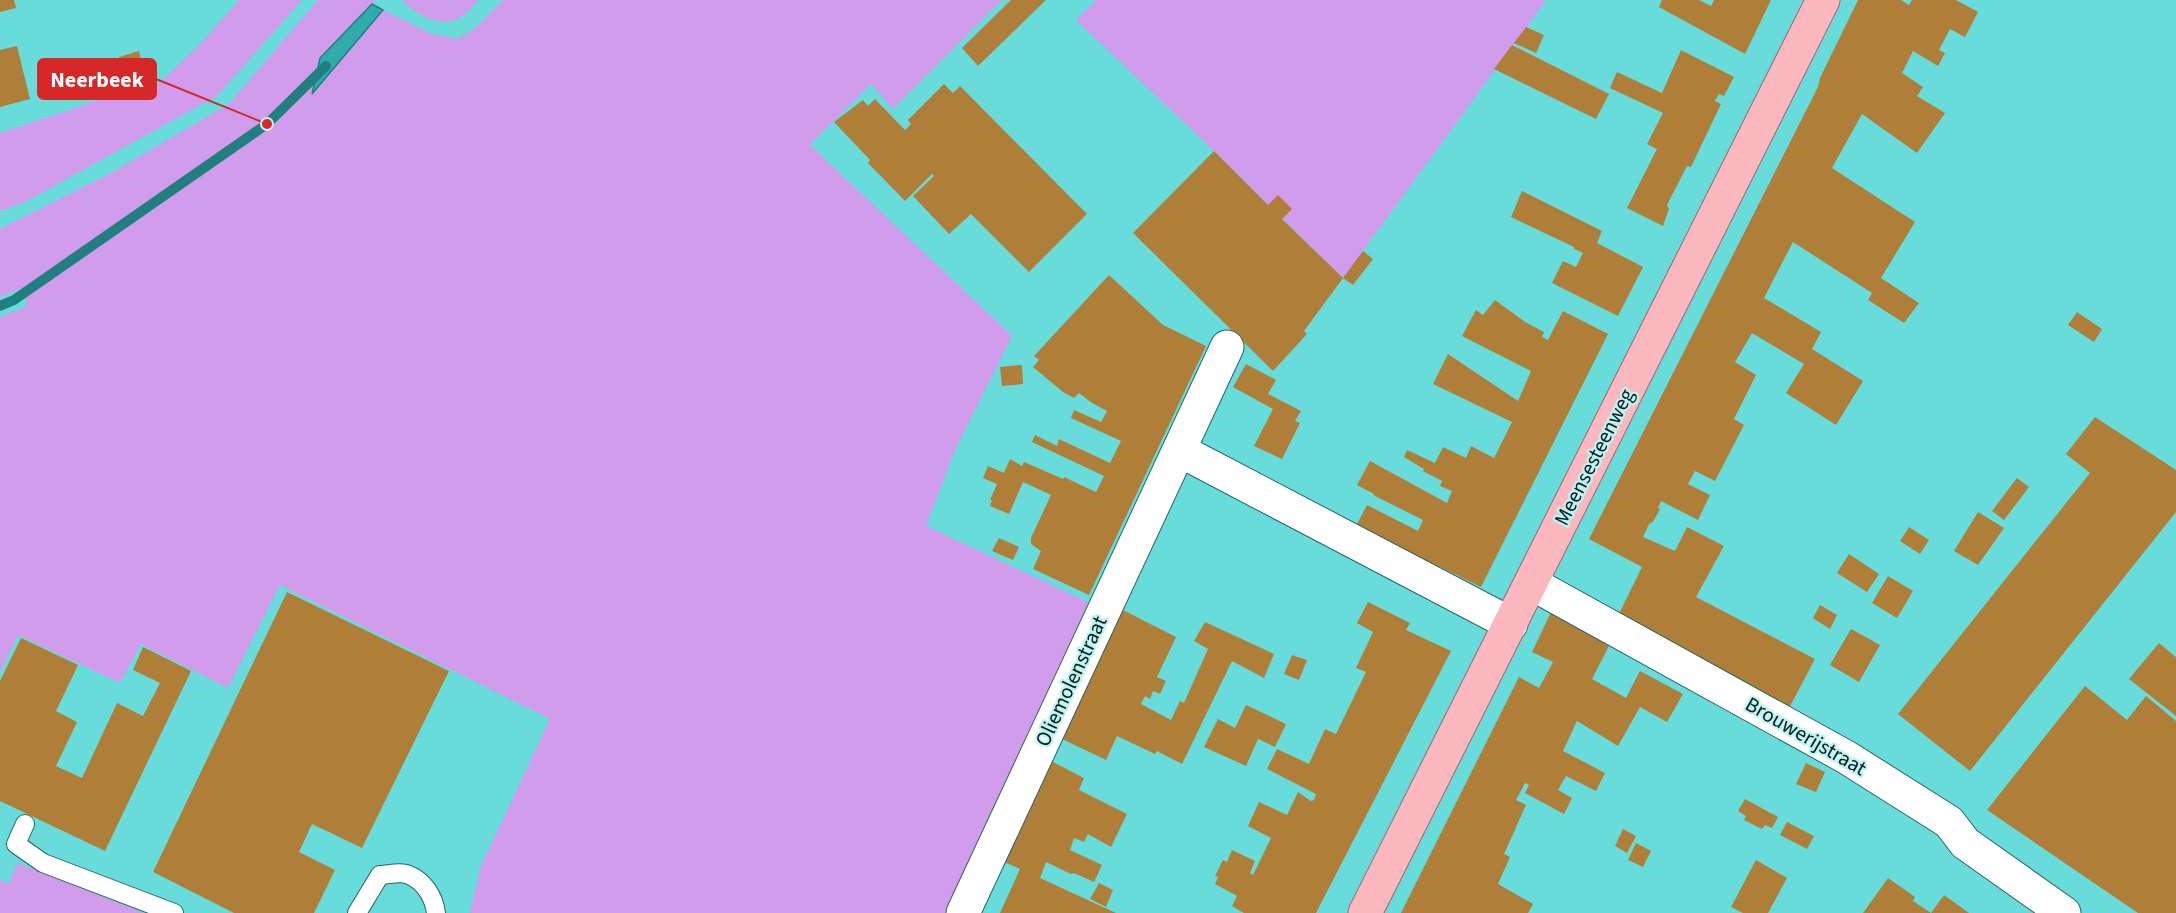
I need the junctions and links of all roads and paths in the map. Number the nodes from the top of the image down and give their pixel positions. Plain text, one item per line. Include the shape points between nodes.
1 (1823, 0) edge
2 (1227, 347) dead end
3 (1179, 450) junction
4 (1531, 583) junction
5 (1510, 624) junction
6 (25, 824) dead end
7 (174, 913) edge
8 (357, 913) edge
9 (436, 913) edge
10 (963, 913) edge
11 (1365, 913) edge
12 (2064, 913) edge

1 - 4 main road, Meensesteenweg
2 - 3 street, Oliemolenstraat
3 - 5 street
3 - 10 street, Oliemolenstraat
4 - 5 main road, Meensesteenweg
4 - 12 street, Brouwerijstraat via 1856,763 1949,822 1965,843
5 - 11 main road, Meensesteenweg
6 - 7 lane via 16,844 43,863
8 - 9 lane via 380,875 408,874 425,886

